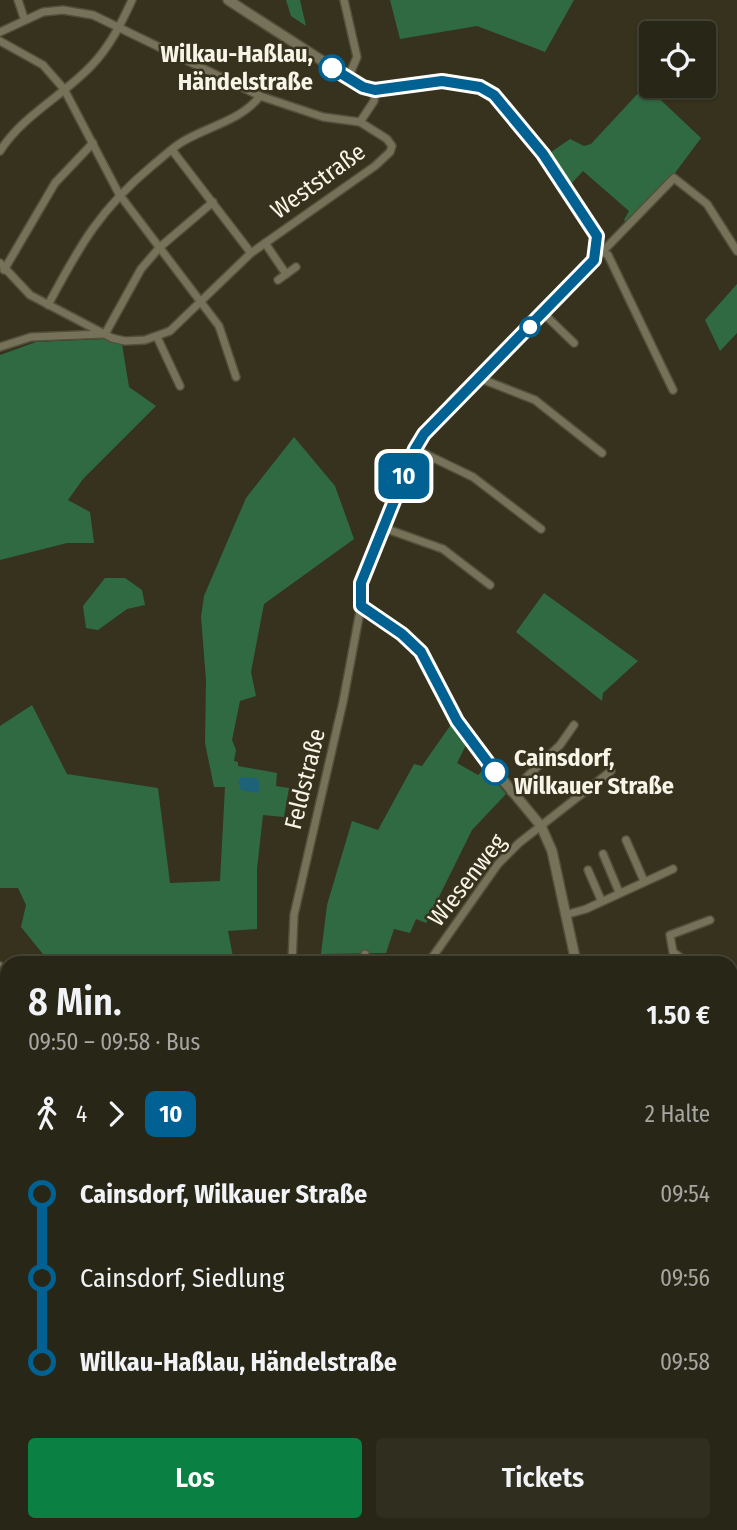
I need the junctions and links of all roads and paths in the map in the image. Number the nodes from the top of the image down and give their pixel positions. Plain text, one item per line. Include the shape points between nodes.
1 (18, 0) edge
2 (132, 0) edge
3 (228, 0) edge
4 (344, 0) edge
5 (24, 18) junction
6 (119, 28) junction
7 (0, 32) edge
8 (0, 41) edge
9 (348, 78) junction
10 (64, 89) junction
11 (375, 90) junction
12 (260, 96) junction
13 (360, 122) junction
14 (93, 143) junction
15 (0, 150) edge
16 (172, 150) junction
17 (119, 194) junction
18 (213, 202) junction
19 (265, 243) junction
20 (160, 247) junction
21 (598, 248) junction
22 (737, 251) edge
23 (251, 253) junction
24 (2, 267) edge
25 (296, 267) dead end
26 (286, 274) junction
27 (278, 280) dead end
28 (201, 301) junction
29 (48, 305) junction
30 (544, 313) junction
31 (105, 334) junction
32 (157, 337) junction
33 (574, 343) dead end
34 (0, 346) edge
35 (236, 376) dead end
36 (479, 378) junction
37 (180, 386) dead end
38 (673, 390) dead end
39 (415, 449) junction
40 (602, 453) dead end
41 (384, 528) junction
42 (541, 529) dead end
43 (489, 584) dead end
44 (361, 606) junction
45 (574, 725) dead end
46 (611, 771) dead end
47 (511, 792) junction
48 (541, 826) junction
49 (626, 839) dead end
50 (603, 855) dead end
51 (673, 869) dead end
52 (588, 870) dead end
53 (644, 881) junction
54 (619, 892) junction
55 (601, 900) junction
56 (565, 915) junction
57 (710, 920) dead end
58 (292, 956) edge
59 (433, 956) edge
60 (575, 956) edge
61 (678, 956) edge

1 - 5 street
2 - 6 street
3 - 9 street
4 - 9 street via 357,57
5 - 6 street via 63,10 93,15
5 - 7 street
6 - 10 street via 91,66
6 - 12 street
8 - 10 street via 43,65
9 - 11 street
10 - 14 street
10 - 15 street via 25,121
11 - 13 street via 374,102
11 - 21 street via 434,81 480,87 494,95 543,154 597,236
12 - 13 street via 323,117
12 - 16 street via 253,106
13 - 19 street, Weststraße via 387,139 390,152
14 - 17 street
14 - 24 street via 55,183
16 - 17 street
16 - 18 street
17 - 20 street
17 - 29 street via 80,243
18 - 20 street
18 - 23 street
19 - 23 street, Weststraße
19 - 26 street, Weststraße
20 - 28 street
20 - 31 street via 133,280
21 - 22 street via 606,248 674,178 707,204
21 - 30 street via 594,260
21 - 38 street via 608,255
23 - 28 street, Weststraße
24 - 29 street via 30,295
25 - 26 street
26 - 27 street
28 - 32 street, Weststraße via 170,331
28 - 35 street via 219,326
29 - 31 street
30 - 33 street
30 - 36 street
31 - 32 street via 125,341
31 - 34 street via 31,337
32 - 37 street
36 - 39 street
36 - 40 street via 535,400
39 - 41 street
39 - 42 street via 473,477
41 - 43 street via 443,549
41 - 44 street via 361,583
44 - 47 street via 421,652 462,730
44 - 58 street, Feldstraße via 294,915
45 - 47 street via 560,745
46 - 48 street, Wiesenweg
47 - 48 street
48 - 56 street via 552,851
48 - 59 street, Wiesenweg via 498,864
49 - 53 street
50 - 54 street
51 - 53 street
52 - 55 street
53 - 54 street
54 - 55 street
55 - 56 street
56 - 60 street
57 - 61 street via 670,935

